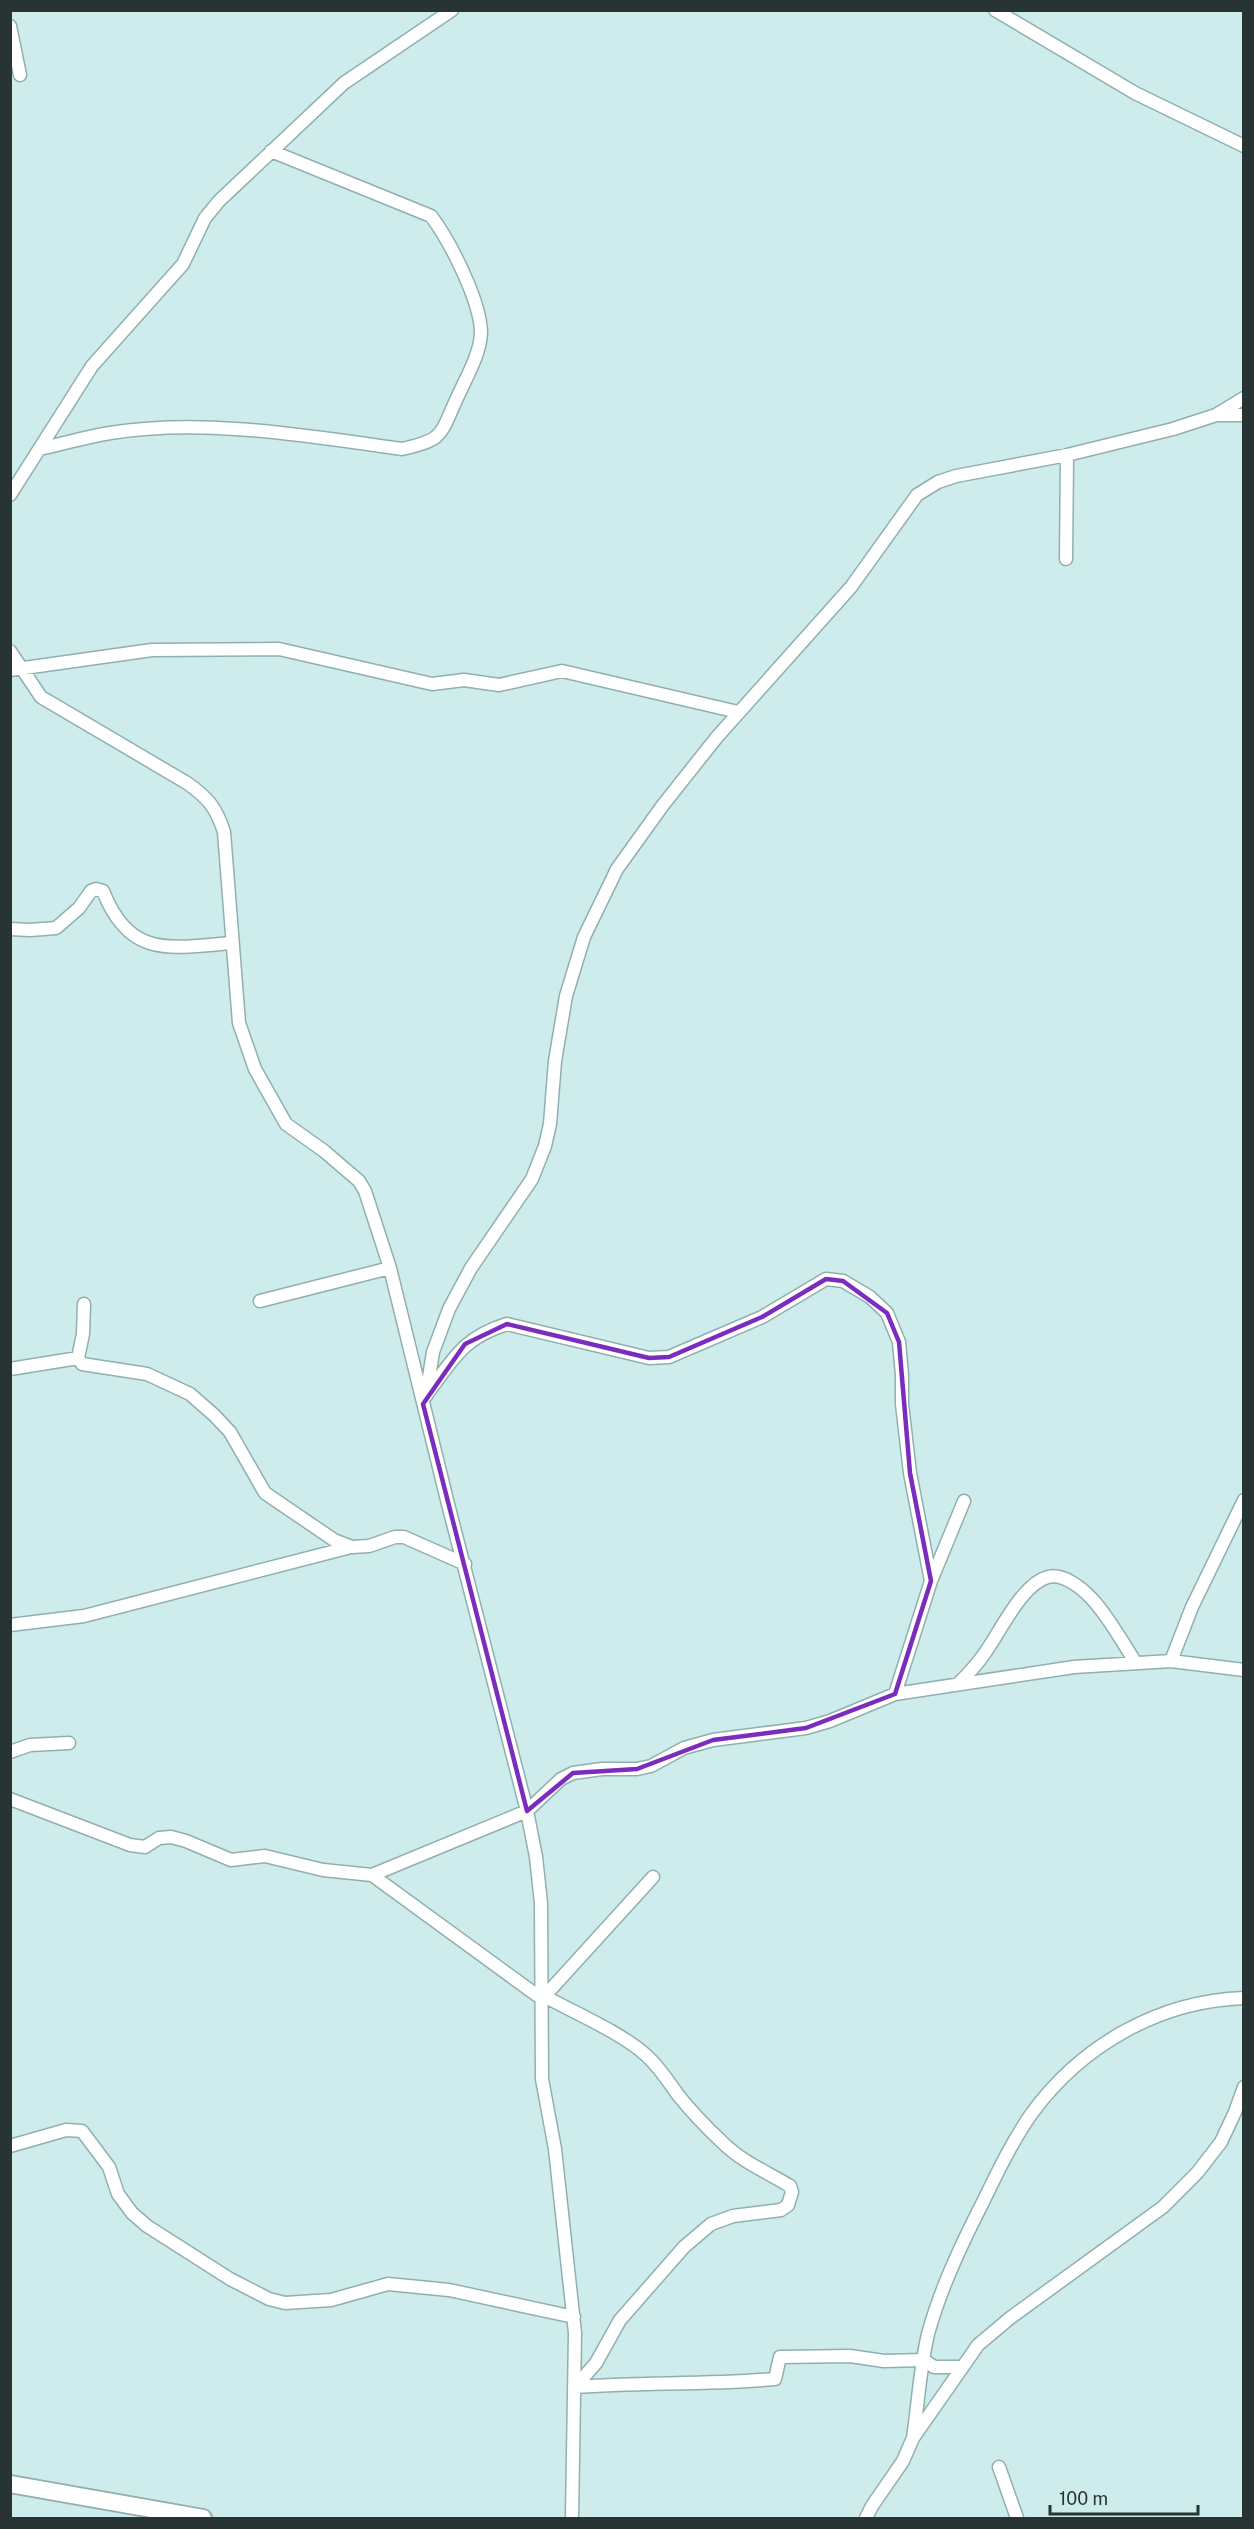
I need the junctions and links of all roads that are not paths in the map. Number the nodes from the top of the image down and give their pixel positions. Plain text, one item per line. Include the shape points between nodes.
1 (452, 10) edge
2 (995, 10) edge
3 (10, 26) edge
4 (20, 75) dead end
5 (1244, 146) edge
6 (271, 150) junction
7 (1244, 398) edge
8 (1216, 415) junction
9 (1244, 415) edge
10 (39, 449) junction
11 (1067, 454) junction
12 (10, 495) edge
13 (1066, 559) dead end
14 (10, 651) edge
15 (16, 669) edge
16 (738, 712) junction
17 (10, 929) edge
18 (232, 943) junction
19 (390, 1268) junction
20 (260, 1301) dead end
21 (84, 1304) dead end
22 (78, 1358) junction
23 (10, 1369) edge
24 (424, 1400) junction
25 (1244, 1500) edge
26 (964, 1501) dead end
27 (352, 1546) junction
28 (465, 1564) junction
29 (931, 1581) junction
30 (10, 1625) edge
31 (1171, 1661) junction
32 (1136, 1663) junction
33 (1244, 1670) edge
34 (958, 1684) junction
35 (895, 1694) junction
36 (69, 1743) dead end
37 (10, 1752) edge
38 (10, 1799) edge
39 (527, 1811) junction
40 (372, 1875) junction
41 (652, 1877) dead end
42 (543, 1997) junction
43 (1244, 1998) edge
44 (1244, 2086) edge
45 (10, 2146) edge
46 (574, 2317) junction
47 (924, 2360) junction
48 (962, 2367) junction
49 (575, 2386) junction
50 (913, 2438) junction
51 (999, 2467) dead end
52 (10, 2484) edge
53 (203, 2518) edge
54 (572, 2518) edge
55 (866, 2518) edge
56 (1017, 2518) edge

1 - 6 street via 344,83
2 - 5 street via 1135,93
3 - 4 street
6 - 10 street via 205,218 183,264 92,366
6 - 10 street via 431,216 445,234 467,283 481,332 478,350 439,437 402,449 223,428 165,428 110,433
7 - 8 street
8 - 9 street
8 - 11 street
10 - 12 street
11 - 13 street
11 - 16 street via 957,476 917,495 851,587
14 - 15 street
15 - 16 street via 152,650 279,649 432,684 464,680 499,685 562,672
15 - 18 street via 41,697 187,783 217,810 224,832
16 - 24 street via 617,869 584,937 566,996 545,1146 532,1179 471,1268 450,1309 433,1352
17 - 18 street via 56,928 96,889 104,891 113,915 135,938 155,945
18 - 19 street via 238,1023 255,1069 286,1124 363,1186
19 - 20 street
19 - 24 street
21 - 22 street
22 - 23 street
22 - 27 street via 92,1367 147,1374 189,1394 230,1432 265,1493 320,1532
24 - 28 street
24 - 29 street via 465,1344 507,1324 649,1358 669,1357 762,1317 826,1279 843,1281 887,1313 899,1342 909,1473
25 - 31 street via 1192,1606
26 - 29 street
27 - 28 street via 404,1537
27 - 30 street via 84,1616
28 - 39 street
29 - 35 street
31 - 32 street
31 - 33 street
32 - 34 street via 1074,1667
32 - 34 street via 1092,1599 1062,1578 1051,1576 1024,1595 982,1658
34 - 35 street
35 - 39 street via 806,1728 713,1740 637,1769 573,1773 561,1779
36 - 37 street via 30,1745
38 - 40 street via 130,1845 145,1848 159,1838 171,1837 231,1860 265,1856 323,1870
39 - 40 street
39 - 42 street via 541,1903
40 - 42 street
41 - 42 street
42 - 46 street via 542,2079 555,2149
42 - 49 street via 645,2054 723,2143 790,2186 792,2192 788,2205 781,2210 733,2216 711,2224 684,2247 620,2320 596,2363
43 - 47 street via 1213,2000 1168,2011 1086,2055 1058,2081 1031,2115 969,2229 948,2276 928,2335
44 - 48 street via 1221,2142 1197,2174 1163,2208 1010,2318 978,2345
45 - 46 street via 66,2130 82,2131 109,2167 118,2194 132,2213 230,2279 269,2299 285,2303 331,2300 388,2284 449,2290
46 - 49 street
47 - 48 street via 934,2367
47 - 49 street via 780,2357 775,2379 718,2384
47 - 50 street
48 - 50 street
49 - 54 street
50 - 55 street via 903,2461
51 - 56 street
52 - 53 main road

